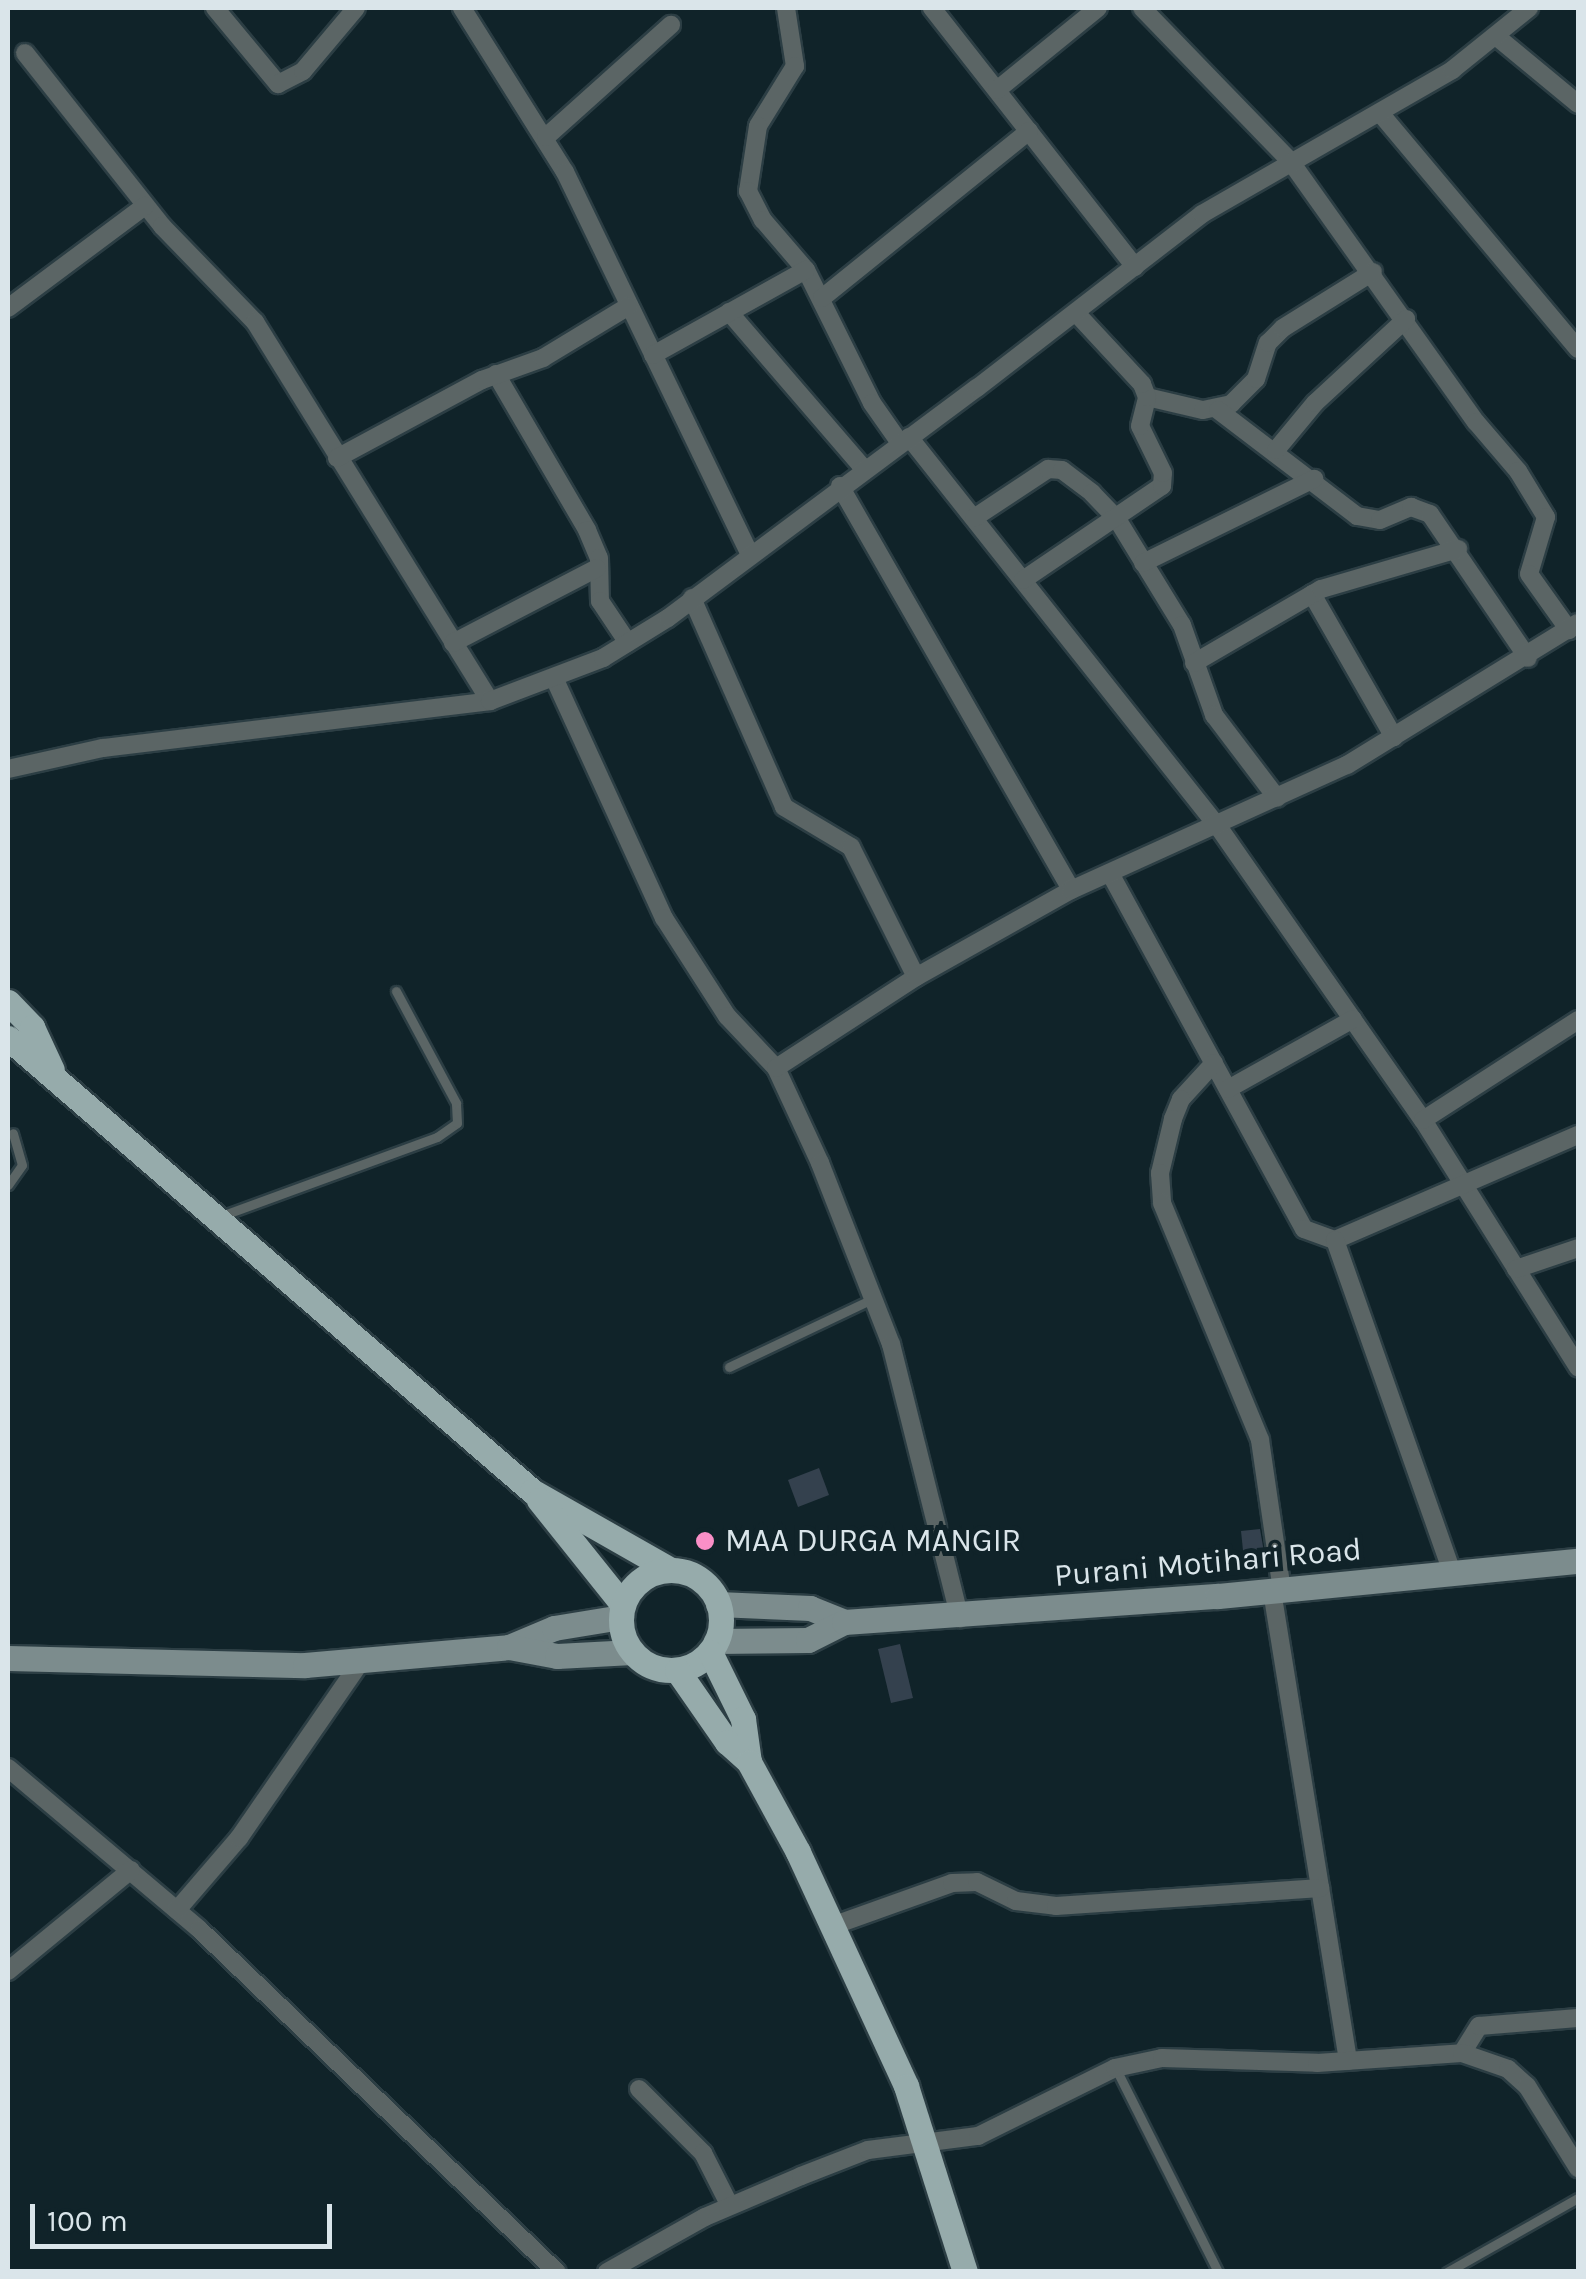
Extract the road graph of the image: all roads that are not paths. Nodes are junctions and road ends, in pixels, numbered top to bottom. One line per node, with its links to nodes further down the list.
1 (215, 8): 2 (street)
2 (356, 8)
3 (462, 8): 16 (street)
4 (786, 8): 20 (street)
5 (932, 8): 12 (street)
6 (1098, 8): 12 (street)
7 (1142, 8): 17 (street)
8 (1529, 8): 10 (street)
9 (671, 25): 16 (street)
10 (1497, 37): 13 (street); 14 (street)
11 (26, 53): 18 (street)
12 (997, 90): 15 (street)
13 (1578, 104)
14 (1380, 113): 17 (street); 28 (street)
15 (1029, 130): 19 (street); 22 (street)
16 (546, 137): 23 (street)
17 (1291, 162): 19 (street); 21 (street)
18 (145, 206): 24 (street); 35 (street)
19 (1135, 266): 26 (street)
20 (806, 270): 22 (street); 25 (street)
21 (1373, 272): 27 (street); 32 (street)
22 (822, 298): 33 (street)
23 (629, 306): 29 (street); 30 (street)
24 (8, 308)
25 (730, 312): 29 (street); 36 (street)
26 (1076, 314): 31 (street); 33 (street)
27 (1406, 319): 34 (street); 48 (street)
28 (1578, 349)
29 (653, 355): 42 (street)
30 (496, 374): 35 (street); 44 (street)
31 (1148, 397): 32 (street); 40 (street)
32 (1218, 410): 34 (street)
33 (905, 440): 36 (street); 39 (street)
34 (1276, 450): 37 (street)
35 (337, 458): 49 (street)
36 (864, 469): 38 (street)
37 (1314, 479): 41 (street); 43 (street)
38 (840, 486): 42 (street); 60 (street)
39 (974, 518): 40 (street); 45 (street)
40 (1117, 519): 43 (street); 45 (street)
41 (1458, 549): 46 (street); 51 (street)
42 (750, 552): 47 (street)
43 (1143, 563): 52 (street)
44 (597, 568): 49 (street); 50 (street)
45 (1023, 580): 58 (street)
46 (1312, 594): 52 (street); 55 (street)
47 (692, 598): 50 (street); 61 (street)
48 (1574, 626): 51 (street)
49 (452, 643): 54 (street)
50 (628, 643): 53 (street)
51 (1528, 658): 55 (street)
52 (1194, 663): 57 (street)
53 (555, 680): 54 (street); 69 (street)
54 (490, 701): 56 (street)
55 (1394, 737): 57 (street)
56 (8, 769)
57 (1277, 798): 58 (street)
58 (1217, 825): 59 (street); 64 (street)
59 (1112, 875): 60 (street); 68 (street)
60 (1071, 890): 61 (street)
61 (916, 977): 69 (street)
62 (396, 991): 77 (lane)
63 (8, 1002): 70 (main road)
64 (1353, 1019): 71 (street); 72 (street)
65 (1578, 1020): 72 (street)
66 (8, 1038): 70 (main road)
67 (8, 1059): 70 (main road)
68 (1214, 1062): 71 (street); 88 (street)
69 (776, 1068): 81 (street)
70 (56, 1079): 77 (main road)
71 (1228, 1089): 78 (street)
72 (1423, 1120): 76 (street)
73 (13, 1133): 75 (lane)
74 (1578, 1135): 76 (street)
75 (8, 1185)
76 (1464, 1188): 78 (street); 80 (street)
77 (216, 1218): 84 (main road)
78 (1335, 1240): 87 (street)
79 (1578, 1248): 80 (street)
80 (1516, 1269): 83 (street)
81 (874, 1298): 82 (lane); 91 (street)
82 (729, 1367)
83 (1578, 1368)
84 (532, 1491): 86 (main road); 90 (main road)
85 (1578, 1561): 87 (main road, Purani Motihari Road)
86 (671, 1570): 89 (main road); 90 (main road)
87 (1452, 1574): 88 (main road, Purani Motihari Road)
88 (1277, 1591): 91 (main road, Purani Motihari Road); 102 (street)
89 (718, 1604): 92 (main road, Purani Motihari Road); 93 (main road)
90 (622, 1611): 94 (main road); 95 (main road)
91 (960, 1618): 92 (main road, Purani Motihari Road)
92 (844, 1622): 93 (main road, Purani Motihari Road)
93 (713, 1647): 98 (main road); 99 (main road)
94 (510, 1648): 95 (main road); 97 (main road)
95 (632, 1652): 98 (main road)
96 (8, 1658): 97 (main road)
97 (362, 1660): 103 (street)
98 (677, 1670): 99 (main road)
99 (749, 1762): 104 (main road)
100 (8, 1768): 101 (street)
101 (131, 1870): 103 (street); 105 (street)
102 (1320, 1888): 104 (street); 108 (street)
103 (176, 1910): 115 (street)
104 (832, 1926): 111 (main road)
105 (8, 1970)
106 (1578, 2018): 107 (street)
107 (1462, 2053): 108 (street); 112 (street)
108 (1348, 2062): 109 (street)
109 (1115, 2068): 111 (street); 118 (lane)
110 (639, 2089): 114 (street)
111 (927, 2140): 114 (street); 117 (main road)
112 (1578, 2168)
113 (1578, 2198): 119 (lane)
114 (730, 2206): 116 (street)
115 (558, 2272)
116 (606, 2272)
117 (966, 2272)
118 (1218, 2272)
119 (1447, 2272)

